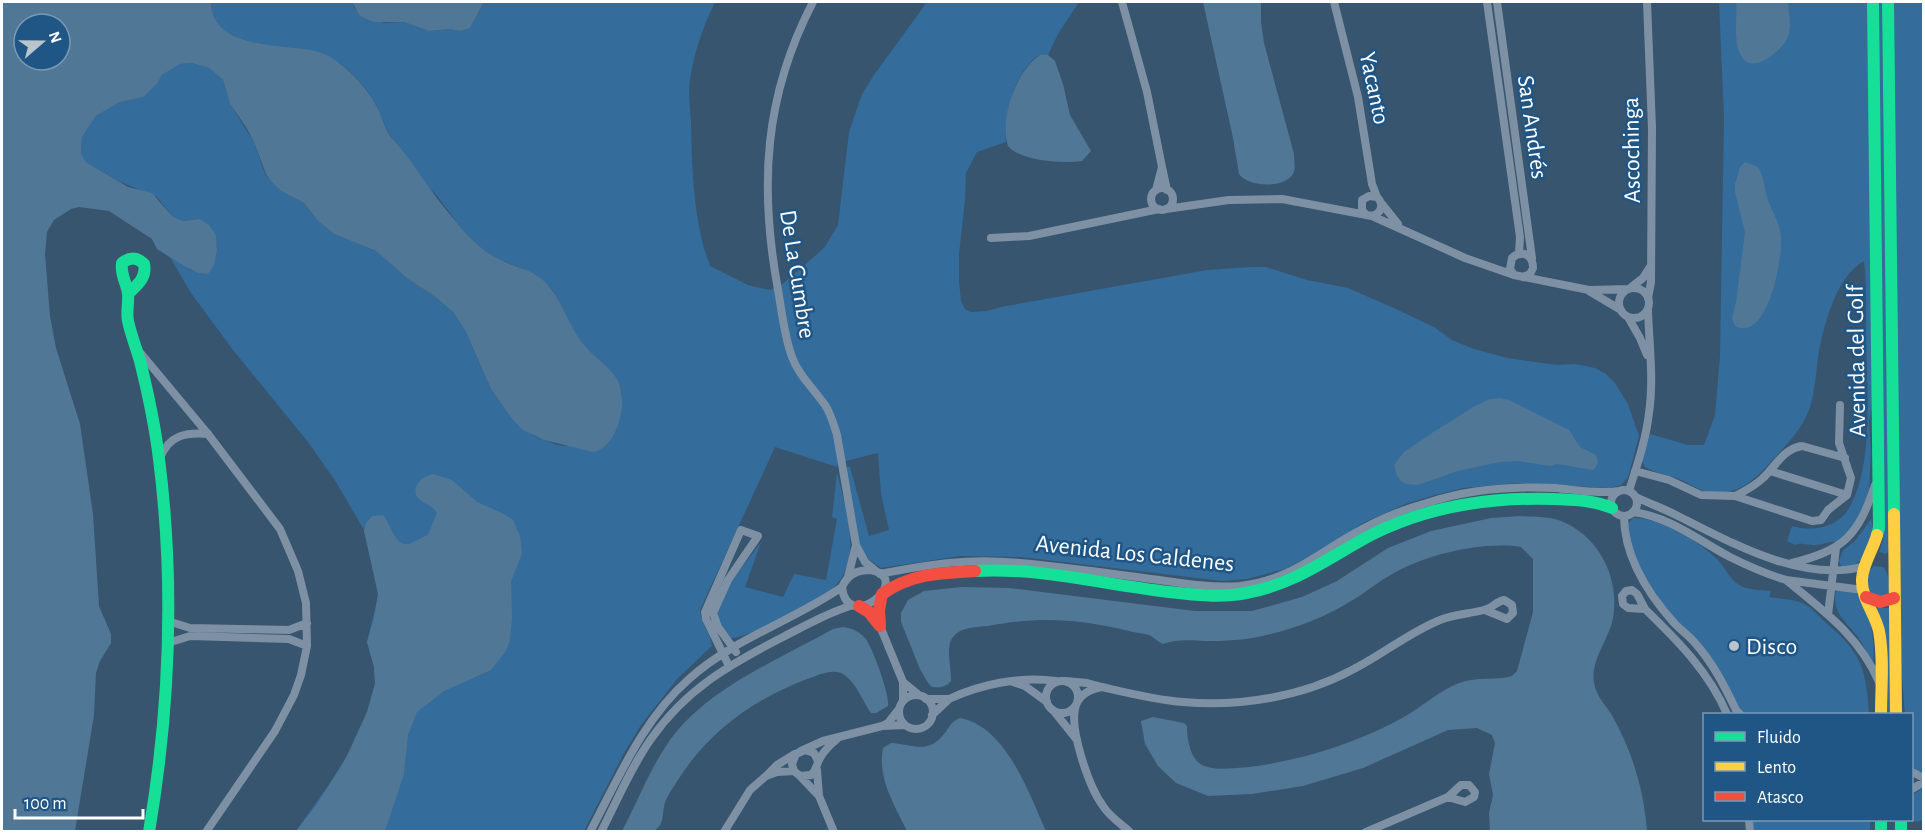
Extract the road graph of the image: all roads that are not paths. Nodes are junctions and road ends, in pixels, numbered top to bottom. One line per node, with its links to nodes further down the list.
1 (813, 2): 53 (street, De La Cumbre)
2 (1122, 2): 10 (street)
3 (1334, 2): 11 (street, Yacanto)
4 (1487, 2): 9 (street, San Andrés)
5 (1497, 2): 9 (street, San Andrés)
6 (1647, 2): 27 (street, Ascochinga)
7 (1873, 2): 45 (street, Avenida del Golf)
8 (1887, 2): 60 (street, Avenida del Golf)
9 (1510, 133): 23 (street, San Andrés); 25 (street, San Andrés)
10 (1162, 167): 12 (street); 13 (street)
11 (1372, 184): 14 (street); 15 (street, Yacanto)
12 (1169, 192): 13 (street); 16 (street); 17 (street)
13 (1154, 193): 17 (street); 20 (street)
14 (1364, 200): 15 (street); 18 (street); 19 (street)
15 (1379, 201): 19 (street); 21 (street)
16 (1199, 206): 17 (street); 18 (street)
17 (1163, 209): 20 (street)
18 (1339, 209): 19 (street)
19 (1369, 215): 21 (street)
20 (1127, 217): 22 (street)
21 (1406, 230): 26 (street)
22 (991, 238)
23 (1519, 254): 24 (street); 25 (street)
24 (1510, 261): 26 (street); 28 (street)
25 (1532, 263): 28 (street); 29 (street)
26 (1493, 267): 28 (street)
27 (1650, 267): 30 (street); 33 (street, Ascochinga)
28 (1519, 276): 29 (street)
29 (1544, 282): 31 (street)
30 (1629, 289): 31 (street); 33 (street); 34 (street)
31 (1589, 290): 34 (street)
32 (128, 294): 37 (street)
33 (1648, 298): 35 (street)
34 (1621, 310): 36 (street)
35 (1648, 310): 36 (street); 38 (street)
36 (1628, 317): 38 (street)
37 (136, 346): 40 (street); 42 (street)
38 (1649, 361): 43 (street)
39 (1840, 405): 41 (street)
40 (208, 434): 42 (street); 74 (street)
41 (1845, 458): 44 (street); 48 (street)
42 (159, 459): 73 (street)
43 (1635, 471): 46 (street); 49 (street)
44 (1770, 471): 48 (street); 49 (street)
45 (1878, 476): 54 (street); 58 (street, Avenida del Golf)
46 (1629, 490): 47 (street); 50 (street)
47 (1619, 491): 51 (street); 61 (street, Avenida Los Caldenes)
48 (1847, 495): 49 (street)
49 (1735, 496)
50 (1636, 497): 52 (street); 57 (street)
51 (1612, 508): 52 (street); 67 (street, Avenida Los Caldenes)
52 (1629, 514): 63 (street); 95 (street)
53 (856, 545): 61 (street); 62 (street)
54 (1836, 548): 57 (street); 59 (street)
55 (729, 556): 56 (street); 56 (street); 81 (street)
56 (740, 562): 80 (street)
57 (1787, 564): 59 (street)
58 (1866, 564): 59 (street); 60 (street); 66 (street, Avenida del Golf)
59 (1833, 571): 64 (street)
60 (1893, 571): 68 (street, Avenida del Golf)
61 (878, 572): 62 (street); 67 (street)
62 (848, 577): 65 (street)
63 (1786, 580): 64 (street); 72 (street)
64 (1832, 585): 66 (street); 72 (street)
65 (842, 587): 69 (street); 80 (street)
66 (1864, 593): 68 (street); 87 (street, Avenida del Golf)
67 (882, 594): 69 (street); 75 (street)
68 (1894, 598): 97 (street, Avenida del Golf)
69 (856, 605): 75 (street); 82 (street)
70 (1645, 609): 94 (street)
71 (1485, 610): 88 (street)
72 (1828, 615): 87 (street)
73 (171, 622): 76 (street); 78 (street)
74 (307, 623): 77 (street); 79 (street)
75 (880, 626): 85 (street)
76 (190, 632): 77 (street); 78 (street)
77 (289, 634): 79 (street)
78 (171, 642): 110 (street)
79 (306, 646): 111 (street)
80 (733, 648): 81 (street); 82 (street)
81 (722, 654): 83 (street); 112 (street)
82 (741, 659): 83 (street)
83 (729, 666): 113 (street)
84 (1061, 681): 86 (street); 88 (street); 91 (street); 93 (street)
85 (903, 682): 89 (street); 92 (street)
86 (1013, 682): 90 (street); 93 (street)
87 (1880, 685): 96 (street, Avenida del Golf)
88 (1102, 687): 91 (street)
89 (922, 697): 90 (street); 92 (street); 98 (street)
90 (949, 699): 98 (street)
91 (1076, 704): 93 (street); 102 (street)
92 (901, 705): 99 (street); 100 (street)
93 (1049, 706): 102 (street)
94 (1726, 713)
95 (1739, 713)
96 (1881, 713)
97 (1896, 713)
98 (932, 715): 99 (street)
99 (905, 725): 100 (street)
100 (882, 726): 101 (street)
101 (837, 739): 103 (street); 104 (street)
102 (1079, 743): 109 (street)
103 (798, 752): 104 (street); 105 (street); 106 (street)
104 (817, 765): 105 (street); 107 (street)
105 (797, 774): 106 (street); 107 (street)
106 (766, 776): 114 (street)
107 (819, 796): 115 (street)
108 (1448, 797): 118 (street)
109 (1111, 816): 116 (street); 117 (street)
110 (153, 830)
111 (206, 831)
112 (590, 831)
113 (601, 831)
114 (724, 831)
115 (834, 831)
116 (1118, 831)
117 (1130, 831)
118 (1366, 831)

